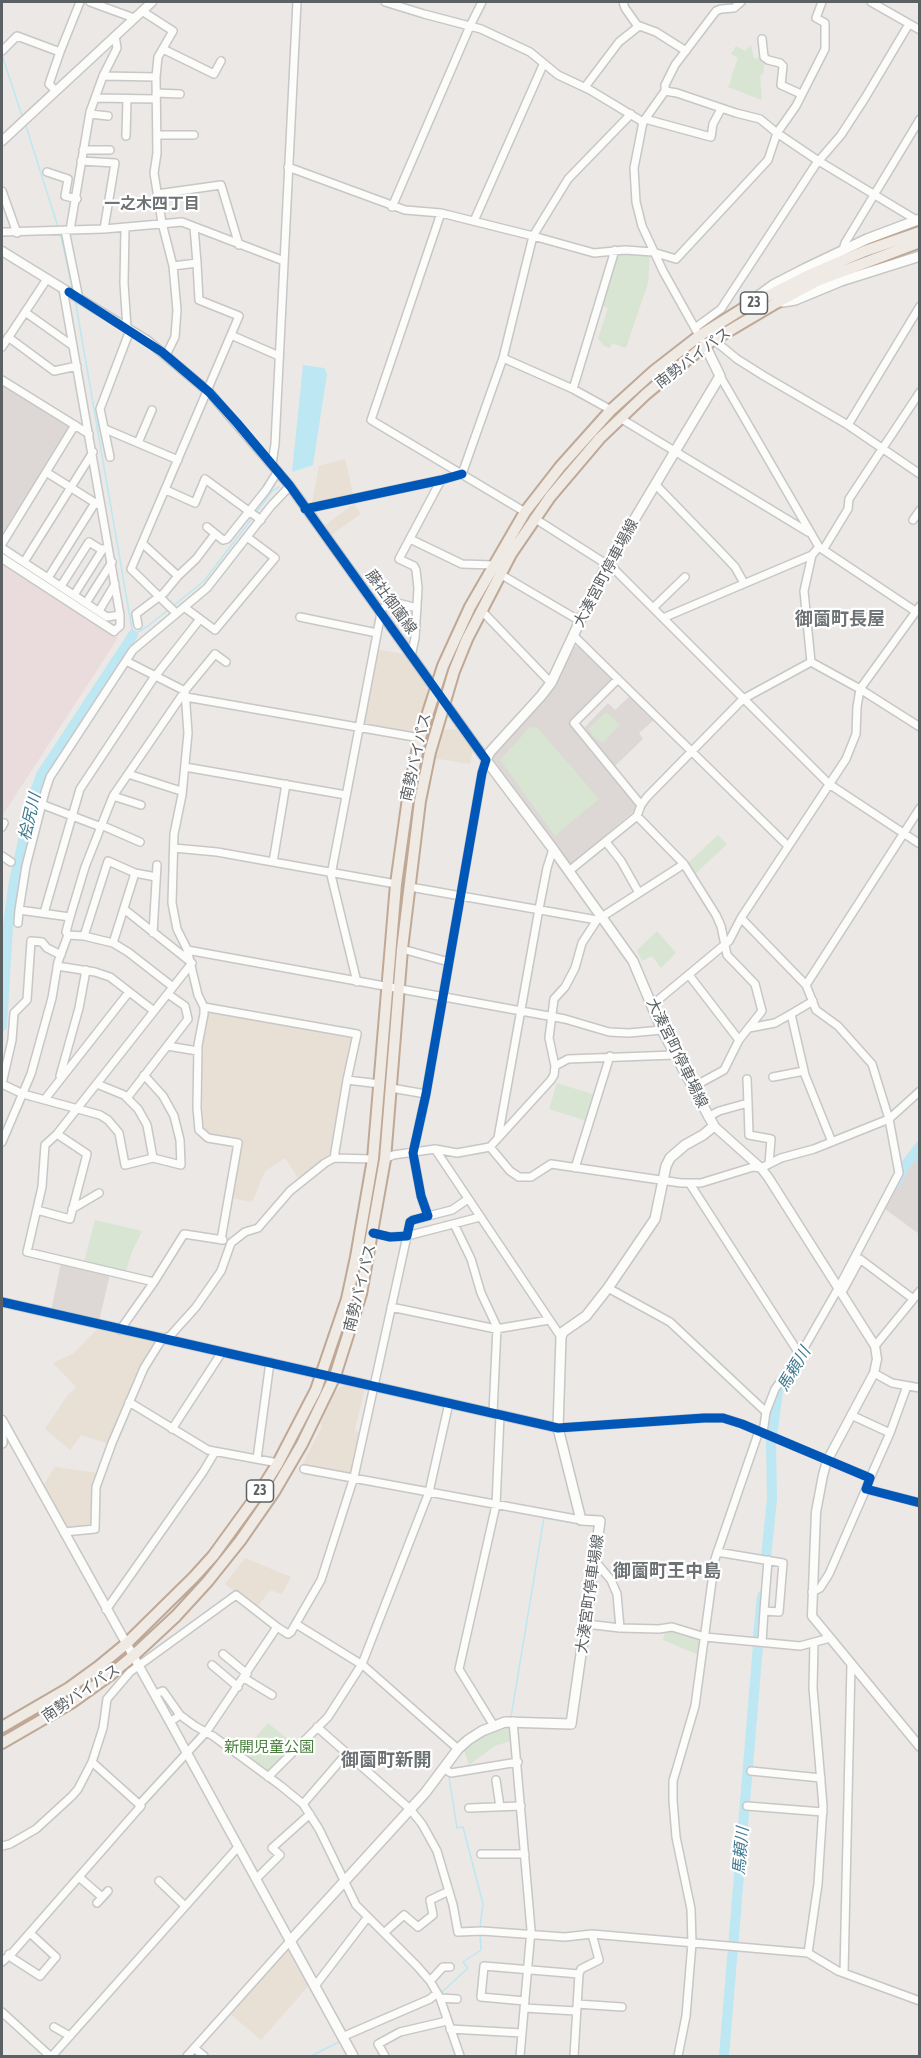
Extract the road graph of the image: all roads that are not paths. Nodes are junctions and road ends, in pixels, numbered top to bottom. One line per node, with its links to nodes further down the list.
1 (80, 2): 23 (street)
2 (90, 2): 13 (street)
3 (152, 2): 12 (street)
4 (297, 2): 51 (street)
5 (385, 2): 11 (street)
6 (482, 2): 15 (street)
7 (623, 2): 16 (street)
8 (741, 2): 22 (street)
9 (822, 2): 32 (street)
10 (871, 2): 14 (street)
11 (399, 4): 15 (street)
12 (142, 11): 13 (street); 20 (street)
13 (134, 18): 18 (street)
14 (909, 24): 17 (street); 50 (street)
15 (470, 26): 25 (street); 57 (street)
16 (639, 26): 22 (street); 28 (street)
17 (920, 30)
18 (115, 36): 26 (street); 29 (street)
19 (762, 39): 32 (street)
20 (163, 49): 24 (street); 27 (street)
21 (3, 50): 23 (street)
22 (686, 51): 30 (street)
23 (60, 52): 29 (street)
24 (221, 61)
25 (543, 65): 28 (street); 59 (street)
26 (103, 76): 27 (street); 34 (street)
27 (156, 76): 33 (street)
28 (585, 87): 38 (street)
29 (56, 91): 46 (street)
30 (664, 91): 36 (street); 41 (street)
31 (180, 93): 33 (street)
32 (801, 94): 42 (street)
33 (156, 96): 35 (street); 43 (street)
34 (95, 98): 35 (street); 37 (street)
35 (127, 99): 45 (street)
36 (721, 109): 41 (street); 42 (street)
37 (90, 114): 39 (street); 47 (street)
38 (631, 114): 41 (street); 69 (street)
39 (108, 116)
40 (920, 119): 55 (street)
41 (644, 121): 75 (street)
42 (777, 133): 50 (street); 75 (street)
43 (157, 135): 44 (street); 54 (street)
44 (194, 135)
45 (126, 136)
46 (2, 141)
47 (83, 150): 48 (street); 49 (street)
48 (110, 150)
49 (81, 161): 56 (street); 64 (street)
50 (819, 161): 55 (street); 89 (street)
51 (288, 167): 57 (street); 77 (street)
52 (47, 172): 56 (street)
53 (2, 191): 68 (street)
54 (158, 194): 61 (street); 71 (street)
55 (874, 194): 60 (street); 73 (street)
56 (77, 199): 65 (street)
57 (392, 207): 58 (street)
58 (441, 213): 59 (street); 118 (street)
59 (474, 221): 69 (street)
60 (919, 221): 73 (main road)
61 (162, 223): 62 (street); 63 (street); 79 (street)
62 (194, 227): 71 (street); 78 (street)
63 (125, 228): 64 (street); 87 (street)
64 (104, 229): 65 (street)
65 (63, 230): 68 (street); 82 (street)
66 (2, 232): 68 (street)
67 (920, 232): 85 (highway, 南勢バイパス / 23)
68 (17, 233)
69 (534, 236): 72 (street); 96 (street)
70 (920, 242): 83 (highway, 南勢バイパス / 23)
71 (239, 245): 77 (street)
72 (615, 250): 75 (street); 100 (street)
73 (843, 250): 85 (main road)
74 (2, 251): 80 (street, 藤社御薗線)
75 (653, 252): 89 (street)
76 (920, 256): 83 (main road)
77 (284, 261): 95 (street)
78 (197, 263): 79 (street); 88 (street)
79 (173, 266): 94 (street)
80 (47, 279): 81 (street, 藤社御薗線); 86 (street)
81 (66, 291): 82 (street, 藤社御薗線); 92 (street)
82 (79, 299): 87 (street, 藤社御薗線)
83 (776, 303): 89 (highway, 南勢バイパス / 23)
84 (920, 306): 106 (street)
85 (744, 308): 89 (highway, 南勢バイパス / 23)
86 (25, 312): 90 (street); 92 (street)
87 (128, 329): 94 (street, 藤社御薗線); 108 (street)
88 (231, 335): 95 (street); 101 (street)
89 (700, 336): 98 (main road); 104 (highway, 南勢バイパス / 23); 105 (highway, 南勢バイパス / 23)
90 (8, 337): 93 (street); 97 (street)
91 (720, 345): 106 (street)
92 (73, 346): 97 (street)
93 (2, 347)
94 (166, 355): 101 (street, 藤社御薗線)
95 (279, 356): 116 (street)
96 (503, 358): 100 (street); 118 (street)
97 (77, 366): 109 (street)
98 (720, 376): 113 (main road, 大湊宮町停車場線); 134 (street)
99 (2, 380): 107 (street)
100 (573, 389): 104 (street)
101 (207, 391): 115 (street); 116 (street, 藤社御薗線)
102 (920, 392): 111 (street)
103 (152, 410): 110 (street)
104 (611, 410): 130 (highway, 南勢バイパス / 23)
105 (620, 418): 113 (street); 130 (highway, 南勢バイパス / 23)
106 (848, 424): 111 (street)
107 (75, 425): 109 (street); 117 (street)
108 (105, 429): 110 (street); 114 (street)
109 (89, 434): 112 (street)
110 (138, 443): 115 (street)
111 (881, 448): 119 (street); 141 (street)
112 (93, 452): 123 (street); 126 (street)
113 (675, 452): 121 (main road, 大湊宮町停車場線); 134 (street)
114 (110, 457)
115 (178, 460): 124 (street)
116 (275, 468): 122 (street, 藤社御薗線); 129 (street)
117 (46, 472): 123 (street); 140 (street)
118 (462, 474): 120 (street); 130 (street)
119 (920, 474)
120 (441, 480): 127 (street); 137 (street)
121 (655, 484): 147 (main road, 大湊宮町停車場線); 155 (street)
122 (290, 486): 127 (street, 藤社御薗線); 131 (street)
123 (71, 487): 125 (street); 145 (street)
124 (166, 490): 129 (street); 139 (street)
125 (95, 502): 126 (street); 153 (street)
126 (102, 507): 138 (street)
127 (305, 509): 168 (street, 藤社御薗線)
128 (920, 510): 132 (street)
129 (249, 511): 131 (street); 135 (street)
130 (530, 515): 147 (street); 148 (highway, 南勢バイパス / 23); 150 (highway, 南勢バイパス / 23)
131 (260, 519): 136 (street)
132 (913, 520)
133 (207, 527): 135 (street)
134 (810, 533): 141 (street)
135 (215, 534): 151 (street)
136 (248, 537): 161 (street); 172 (street)
137 (410, 539): 148 (street); 162 (street)
138 (108, 540): 142 (street); 146 (street)
139 (142, 543): 151 (street); 159 (street)
140 (2, 546): 145 (street)
141 (821, 549): 143 (street); 165 (street)
142 (102, 550): 149 (street); 157 (street)
143 (812, 555): 155 (street); 181 (street)
144 (2, 558): 175 (street)
145 (24, 562): 153 (street)
146 (111, 562): 154 (street); 156 (street)
147 (608, 564): 163 (street); 173 (main road, 大湊宮町停車場線)
148 (493, 565): 186 (highway, 南勢バイパス / 23)
149 (88, 573): 154 (street); 158 (street)
150 (500, 574): 166 (highway, 南勢バイパス / 23); 173 (street)
151 (178, 576): 159 (street)
152 (685, 577): 163 (street)
153 (48, 578): 157 (street)
154 (100, 580): 160 (street)
155 (744, 583): 171 (street)
156 (115, 584): 167 (street); 169 (street)
157 (61, 586): 158 (street)
158 (74, 595): 160 (street)
159 (160, 597): 164 (street); 174 (street)
160 (86, 603): 167 (street)
161 (184, 607): 164 (street); 172 (street)
162 (417, 608): 168 (street); 178 (street)
163 (653, 608): 171 (street)
164 (172, 609): 179 (street)
165 (917, 609): 185 (street)
166 (481, 610): 184 (street); 189 (highway, 南勢バイパス / 23)
167 (99, 611): 169 (street)
168 (380, 611): 176 (street); 178 (street, 藤社御薗線)
169 (120, 615): 175 (street)
170 (300, 617): 176 (street)
171 (663, 618): 188 (street)
172 (200, 619): 182 (street)
173 (580, 621): 177 (main road, 大湊宮町停車場線)
174 (138, 625)
175 (114, 631)
176 (377, 633): 191 (street)
177 (573, 635): 183 (street); 184 (main road, 大湊宮町停車場線)
178 (411, 656): 186 (street, 藤社御薗線)
179 (126, 660): 182 (street); 202 (street)
180 (226, 662): 187 (street)
181 (811, 663): 185 (street); 188 (street)
182 (156, 676): 187 (street); 206 (street)
183 (618, 679): 193 (street); 204 (street)
184 (551, 683): 194 (main road, 大湊宮町停車場線)
185 (860, 689): 190 (street); 198 (street)
186 (435, 690): 189 (street, 藤社御薗線); 192 (highway, 南勢バイパス / 23)
187 (186, 694): 191 (street); 195 (street); 196 (street)
188 (743, 699): 193 (street); 198 (street)
189 (447, 708): 194 (street, 藤社御薗線); 226 (highway, 南勢バイパス / 23)
190 (920, 727)
191 (359, 728): 192 (street); 200 (street)
192 (420, 738): 225 (highway, 南勢バイパス / 23)
193 (692, 751): 204 (street); 213 (street)
194 (486, 760): 215 (main road, 大湊宮町停車場線); 228 (street)
195 (185, 767): 197 (street); 199 (street)
196 (128, 774): 199 (street); 201 (street)
197 (286, 784): 200 (street); 218 (street)
198 (829, 784): 209 (street); 213 (street)
199 (181, 791): 214 (street)
200 (346, 795): 223 (street)
201 (113, 796): 203 (street); 208 (street)
202 (41, 804): 206 (street); 231 (street)
203 (141, 805)
204 (641, 805): 207 (street)
205 (920, 808): 209 (street)
206 (72, 816): 208 (street); 232 (street)
207 (637, 816): 211 (street); 219 (street)
208 (101, 826): 210 (street); 233 (street)
209 (903, 833): 212 (street); 251 (street)
210 (140, 842)
211 (606, 842): 221 (street); 227 (street)
212 (920, 844)
213 (788, 846): 234 (street)
214 (174, 848): 218 (street); 242 (street)
215 (553, 849): 221 (main road, 大湊宮町停車場線); 230 (street)
216 (2, 856): 217 (street)
217 (11, 862)
218 (273, 862): 223 (street)
219 (684, 864): 227 (street); 241 (street)
220 (157, 866): 224 (street)
221 (569, 871): 235 (main road, 大湊宮町停車場線)
222 (135, 873): 224 (street); 229 (street); 239 (street)
223 (331, 873): 225 (street); 250 (street)
224 (156, 877): 237 (street)
225 (396, 884): 252 (highway, 南勢バイパス / 23)
226 (410, 887): 228 (street); 243 (highway, 南勢バイパス / 23)
227 (639, 893): 235 (street)
228 (461, 897): 230 (street); 245 (street)
229 (124, 909): 237 (street); 240 (street)
230 (539, 909): 235 (street); 262 (street)
231 (19, 910): 232 (street); 236 (street)
232 (44, 913): 233 (street)
233 (70, 917): 238 (street)
234 (741, 918): 241 (street); 251 (street)
235 (600, 920): 259 (main road, 大湊宮町停車場線); 264 (street)
236 (18, 923)
237 (153, 933): 246 (street)
238 (68, 935): 239 (street); 244 (street)
239 (84, 936): 240 (street)
240 (113, 943): 253 (street)
241 (724, 946): 249 (street); 265 (street)
242 (187, 950): 246 (street); 250 (street)
243 (402, 950): 245 (street); 254 (highway, 南勢バイパス / 23)
244 (61, 956): 247 (street); 279 (street)
245 (449, 962): 257 (street)
246 (192, 963): 253 (street); 260 (street)
247 (57, 966): 248 (street); 285 (street)
248 (86, 970): 255 (street); 278 (street)
249 (689, 975): 259 (street); 267 (street)
250 (357, 982): 252 (street)
251 (806, 985): 258 (street)
252 (386, 986): 254 (street); 281 (highway, 南勢バイパス / 23)
253 (173, 987): 256 (street)
254 (399, 990): 257 (street); 283 (highway, 南勢バイパス / 23)
255 (129, 992): 261 (street); 278 (street)
256 (168, 994): 261 (street); 268 (street)
257 (442, 998): 262 (street); 286 (street)
258 (813, 1001): 263 (street); 292 (street)
259 (652, 1005): 266 (main road, 大湊宮町停車場線)
260 (204, 1006): 269 (street); 277 (street)
261 (154, 1011): 280 (street)
262 (520, 1012): 264 (street); 295 (street)
263 (791, 1014): 265 (street); 273 (street)
264 (552, 1017): 266 (street); 272 (street)
265 (749, 1028): 267 (street)
266 (662, 1030): 270 (main road, 大湊宮町停車場線)
267 (739, 1040): 282 (street)
268 (167, 1046): 269 (street); 274 (street)
269 (198, 1051): 318 (street)
270 (674, 1055): 271 (street); 282 (main road, 大湊宮町停車場線)
271 (610, 1056): 272 (street); 306 (street)
272 (555, 1066): 295 (street)
273 (804, 1071): 275 (street); 297 (street)
274 (144, 1075): 287 (street); 301 (street)
275 (772, 1077)
276 (747, 1079): 289 (street)
277 (347, 1080): 281 (street); 302 (street)
278 (59, 1081): 288 (street)
279 (2, 1084): 285 (street)
280 (97, 1084): 287 (street); 290 (street)
281 (380, 1084): 303 (highway, 南勢バイパス / 23)
282 (693, 1087): 291 (main road, 大湊宮町停車場線)
283 (391, 1088): 286 (street); 304 (highway, 南勢バイパス / 23)
284 (920, 1090): 292 (street)
285 (22, 1094): 288 (street); 296 (street)
286 (426, 1094): 300 (street)
287 (127, 1098): 301 (street)
288 (45, 1099): 290 (street)
289 (748, 1103): 291 (street); 305 (street)
290 (77, 1109): 294 (street); 301 (street)
291 (708, 1117): 293 (main road, 大湊宮町停車場線)
292 (889, 1119): 297 (street); 322 (street)
293 (714, 1126): 305 (street); 307 (main road, 大湊宮町停車場線)
294 (57, 1134): 311 (street); 312 (street)
295 (498, 1138): 298 (street)
296 (2, 1142)
297 (832, 1142): 305 (street)
298 (490, 1147): 299 (street); 306 (street)
299 (435, 1149): 300 (street); 310 (street)
300 (413, 1153): 304 (street); 313 (street)
301 (153, 1158)
302 (334, 1158): 303 (street); 319 (street)
303 (373, 1160): 337 (highway, 南勢バイパス / 23)
304 (385, 1160): 316 (highway, 南勢バイパス / 23)
305 (765, 1166): 308 (street); 322 (street)
306 (575, 1168): 307 (street)
307 (663, 1181): 308 (street); 321 (main road, 大湊宮町停車場線)
308 (690, 1184): 334 (street)
309 (99, 1194): 311 (street)
310 (468, 1199): 313 (street); 314 (street)
311 (72, 1209): 312 (street)
312 (37, 1210): 320 (street)
313 (428, 1216): 317 (street)
314 (480, 1217): 315 (street); 327 (street)
315 (454, 1224): 317 (street); 328 (street)
316 (373, 1233): 317 (street); 338 (highway, 南勢バイパス / 23)
317 (407, 1236): 326 (street)
318 (221, 1240): 319 (street); 320 (street)
319 (231, 1243): 331 (street)
320 (154, 1282): 329 (street)
321 (608, 1288): 330 (main road, 大湊宮町停車場線); 344 (street)
322 (840, 1289): 324 (street); 332 (street); 334 (street)
323 (920, 1291): 324 (street)
324 (912, 1298): 332 (street)
325 (2, 1302): 329 (street)
326 (391, 1307): 328 (street); 339 (street)
327 (549, 1320): 328 (street); 330 (street)
328 (496, 1329): 345 (street)
329 (120, 1330): 331 (street)
330 (561, 1337): 348 (main road, 大湊宮町停車場線)
331 (162, 1339): 333 (street); 342 (street)
332 (875, 1346): 336 (street)
333 (222, 1352): 335 (street); 349 (street)
334 (800, 1355): 344 (street)
335 (270, 1362): 337 (street); 355 (street)
336 (874, 1373): 340 (street); 346 (street)
337 (322, 1374): 338 (street); 357 (highway, 南勢バイパス / 23)
338 (335, 1376): 339 (street); 383 (highway, 南勢バイパス / 23)
339 (373, 1386): 343 (street); 359 (street)
340 (907, 1386): 341 (street); 352 (street)
341 (920, 1388)
342 (129, 1402): 349 (street); 366 (street)
343 (449, 1403): 345 (street); 362 (street)
344 (766, 1412): 351 (street)
345 (496, 1414): 348 (street); 364 (street)
346 (851, 1415): 352 (street); 356 (street)
347 (2, 1420): 366 (street)
348 (558, 1428): 351 (street); 365 (main road, 大湊宮町停車場線)
349 (172, 1429): 354 (street)
350 (2, 1433): 353 (main road)
351 (763, 1433): 356 (street); 367 (street)
352 (890, 1433): 360 (street)
353 (2, 1443)
354 (215, 1452): 355 (street); 371 (street)
355 (257, 1459): 357 (street)
356 (827, 1461): 360 (street); 370 (street)
357 (278, 1463): 381 (highway, 南勢バイパス / 23)
358 (304, 1469): 359 (street)
359 (354, 1477): 362 (street); 373 (street)
360 (870, 1478): 361 (street)
361 (866, 1489): 363 (street); 370 (street)
362 (429, 1492): 364 (street); 384 (street)
363 (920, 1503)
364 (496, 1504): 365 (street); 394 (street)
365 (581, 1520): 369 (main road, 大湊宮町停車場線)
366 (64, 1532): 371 (street)
367 (717, 1552): 368 (street); 377 (street)
368 (768, 1560): 372 (street); 372 (street)
369 (595, 1561): 374 (main road, 大湊宮町停車場線); 376 (street)
370 (812, 1592): 378 (street)
371 (106, 1610): 381 (street)
372 (764, 1611): 379 (street)
373 (296, 1624): 375 (street); 384 (street)
374 (586, 1624): 376 (street); 392 (main road, 大湊宮町停車場線)
375 (278, 1627): 383 (street); 387 (street)
376 (620, 1628): 377 (street)
377 (705, 1637): 379 (street); 436 (street)
378 (830, 1638): 380 (street); 385 (street)
379 (762, 1642): 380 (street)
380 (814, 1643): 408 (street)
381 (126, 1644): 383 (street); 395 (highway, 南勢バイパス / 23)
382 (223, 1654): 387 (street)
383 (136, 1661): 389 (street); 398 (highway, 南勢バイパス / 23); 403 (street)
384 (362, 1664): 396 (street); 400 (street)
385 (851, 1664): 399 (street); 442 (street)
386 (212, 1665): 388 (street)
387 (246, 1676): 388 (street); 390 (street)
388 (238, 1687): 397 (street)
389 (155, 1694): 391 (street); 393 (street)
390 (272, 1695)
391 (180, 1715): 393 (street); 397 (street)
392 (513, 1721): 394 (main road, 大湊宮町停車場線); 404 (street)
393 (170, 1722): 401 (street)
394 (494, 1726): 400 (main road, 大湊宮町停車場線)
395 (2, 1727)
396 (317, 1727): 402 (street); 407 (street)
397 (207, 1731): 401 (street); 407 (street)
398 (2, 1743)
399 (920, 1747)
400 (458, 1749): 405 (main road, 大湊宮町停車場線)
401 (186, 1753): 411 (street); 420 (street)
402 (347, 1754): 410 (street); 416 (street)
403 (92, 1762): 411 (street); 419 (street)
404 (518, 1762): 405 (street); 412 (street)
405 (444, 1769): 416 (main road, 大湊宮町停車場線)
406 (751, 1771): 408 (street)
407 (268, 1776): 410 (street)
408 (821, 1778): 417 (street)
409 (496, 1780): 414 (street)
410 (303, 1804): 418 (street)
411 (140, 1805): 423 (street)
412 (521, 1806): 414 (street); 422 (street)
413 (747, 1806): 417 (street)
414 (500, 1807): 415 (street)
415 (469, 1808)
416 (410, 1809): 426 (main road, 大湊宮町停車場線); 428 (street)
417 (822, 1812): 437 (street)
418 (310, 1814): 424 (street); 426 (street)
419 (2, 1846)
420 (238, 1847): 424 (street); 429 (street)
421 (481, 1854): 422 (street)
422 (525, 1854): 433 (street)
423 (79, 1877): 427 (street); 432 (street)
424 (256, 1879): 435 (street)
425 (159, 1881): 429 (street)
426 (343, 1881): 430 (street); 435 (main road, 大湊宮町停車場線)
427 (108, 1891)
428 (449, 1891): 431 (street); 433 (street)
429 (185, 1906): 457 (street)
430 (367, 1918): 431 (street); 445 (street)
431 (385, 1932): 444 (street)
432 (30, 1933): 438 (street); 438 (street)
433 (531, 1934): 434 (street); 441 (street)
434 (592, 1934): 436 (street); 443 (street)
435 (290, 1941): 445 (main road); 459 (street)
436 (692, 1943): 437 (street); 468 (street)
437 (808, 1953): 442 (street)
438 (9, 1954): 439 (street)
439 (2, 1962)
440 (450, 1967): 444 (street)
441 (527, 1969): 443 (street); 449 (street); 449 (street)
442 (844, 1973): 448 (street)
443 (579, 1974): 451 (street)
444 (430, 1980): 446 (street)
445 (315, 1986): 458 (main road)
446 (438, 1995): 447 (street); 453 (street); 458 (street)
447 (457, 1999)
448 (919, 2000)
449 (524, 2004): 451 (street); 456 (street)
450 (622, 2007): 451 (street)
451 (577, 2008): 467 (street)
452 (2, 2012): 460 (street)
453 (447, 2021): 455 (street); 464 (street)
454 (54, 2026): 457 (street)
455 (450, 2029): 456 (street); 465 (street)
456 (522, 2033): 466 (street)
457 (70, 2036): 460 (street)
458 (342, 2037): 463 (main road)
459 (194, 2048): 461 (street); 462 (street)
460 (51, 2056)
461 (187, 2056)
462 (204, 2056)
463 (353, 2056)
464 (385, 2056)
465 (459, 2056)
466 (520, 2056)
467 (574, 2056)
468 (678, 2056)

